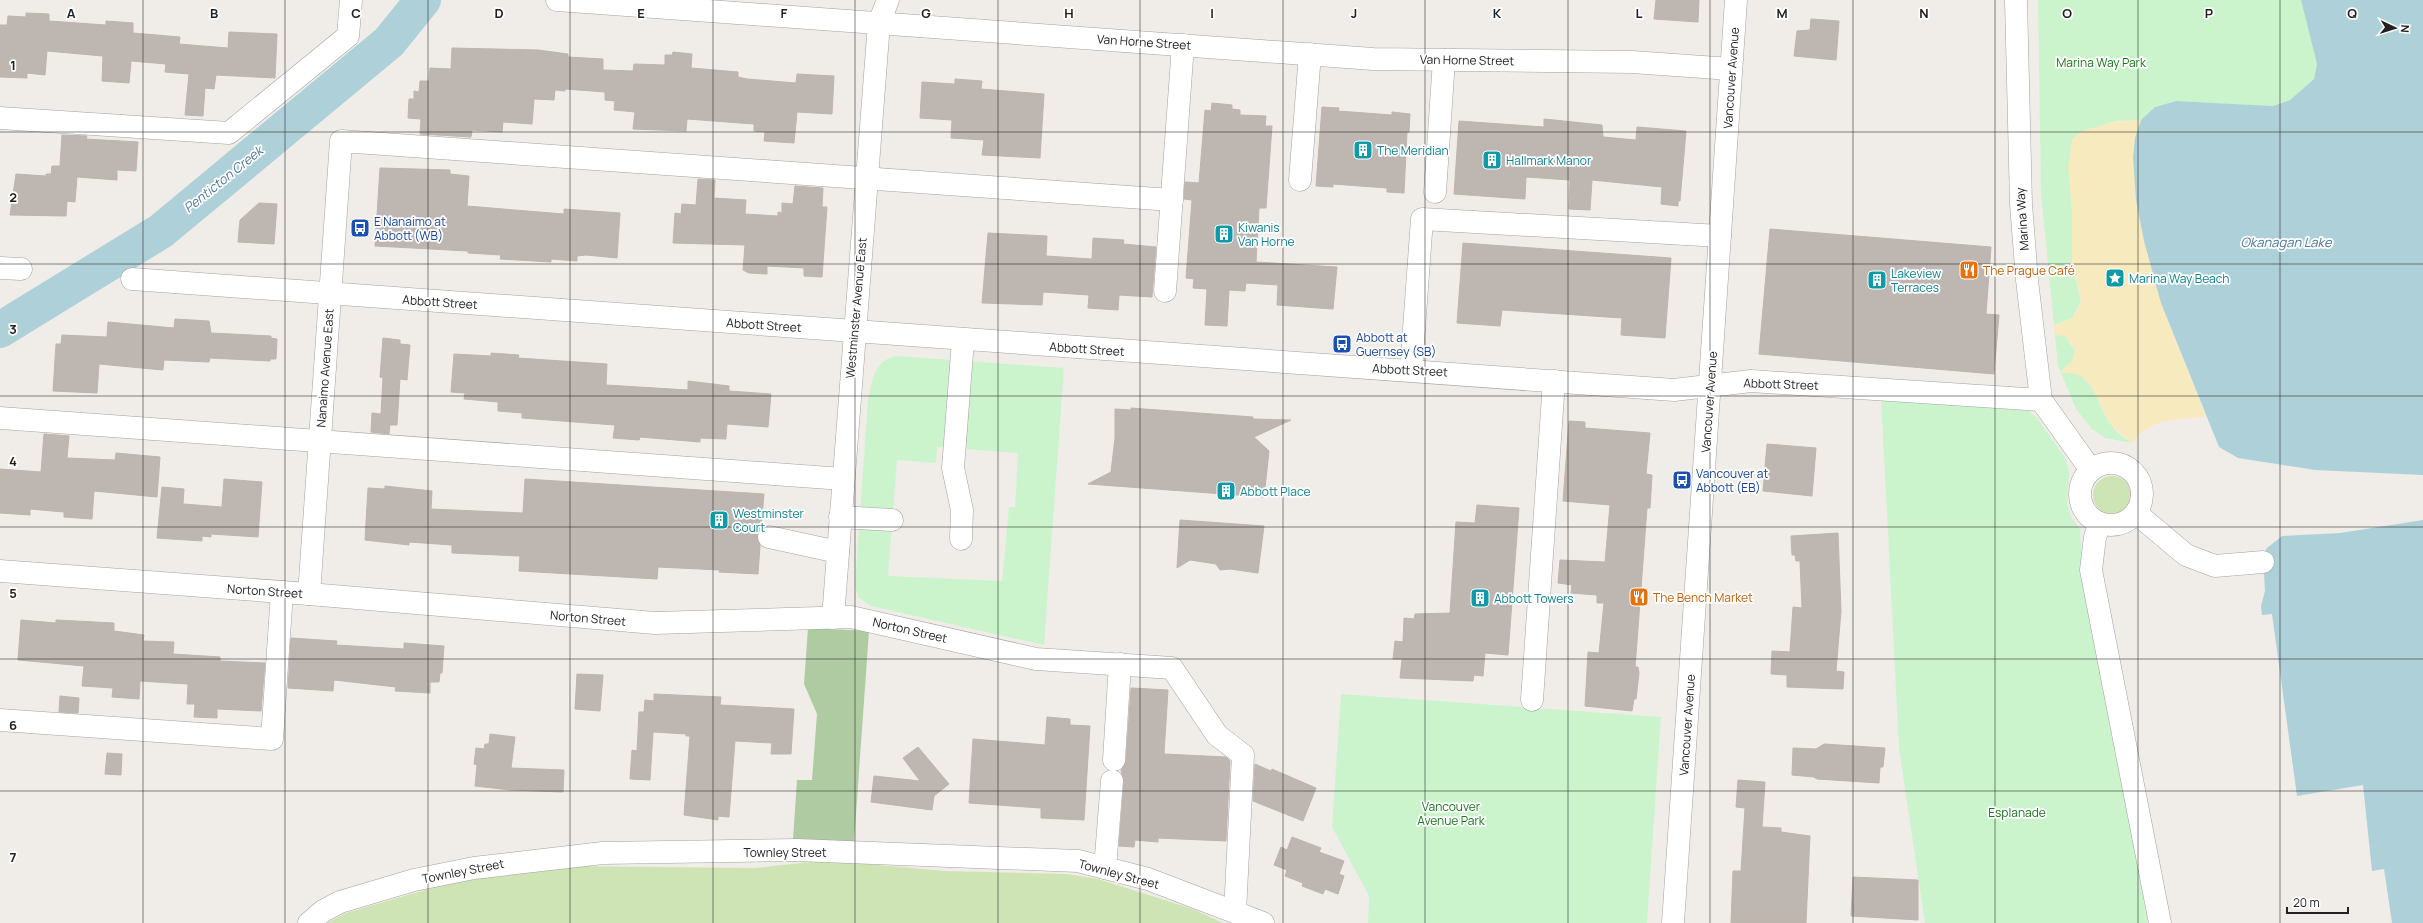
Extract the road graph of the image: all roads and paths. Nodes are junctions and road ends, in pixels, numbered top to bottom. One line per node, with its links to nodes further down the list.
1 (351, 0): 11 (street)
2 (557, 0): 6 (street, Van Horne Street)
3 (888, 0): 6 (street, Westminster Avenue East)
4 (1736, 0): 10 (street, Vancouver Avenue)
5 (2016, 0): 25 (street, Marina Way)
6 (879, 23): 7 (street, Van Horne Street); 12 (street, Westminster Avenue East)
7 (1183, 45): 8 (street, Van Horne Street); 15 (street)
8 (1310, 54): 9 (street, Van Horne Street); 13 (street)
9 (1444, 60): 10 (street, Van Horne Street); 14 (street)
10 (1731, 69): 16 (street, Vancouver Avenue)
11 (0, 118)
12 (867, 179): 15 (street); 19 (street, Nanaimo Avenue East); 20 (street, Westminster Avenue East)
13 (1300, 180)
14 (1435, 192)
15 (1172, 200): 18 (street)
16 (1720, 236): 22 (street); 24 (street, Vancouver Avenue)
17 (132, 279): 19 (street, Abbott Street)
18 (1165, 291)
19 (330, 294): 20 (street, Abbott Street); 27 (street, Nanaimo Avenue East)
20 (854, 332): 21 (street, Abbott Street); 29 (street, Westminster Avenue East)
21 (963, 340): 22 (street, Abbott Street); 35 (street)
22 (1411, 370): 23 (street, Abbott Street)
23 (1554, 381): 24 (street, Abbott Street); 43 (street)
24 (1710, 386): 25 (street, Abbott Street); 49 (street, Vancouver Avenue)
25 (2042, 400): 28 (street, Marina Way)
26 (0, 418): 27 (street)
27 (320, 441): 29 (street); 40 (street, Nanaimo Avenue East)
28 (2091, 470): 30 (street); 33 (street)
29 (843, 479): 31 (street, Westminster Avenue East)
30 (2136, 513): 33 (street); 37 (street)
31 (840, 517): 32 (street); 36 (street, Westminster Avenue East)
32 (892, 520)
33 (2100, 523): 50 (street)
34 (770, 537): 36 (street)
35 (961, 539)
36 (838, 552): 41 (street, Westminster Avenue East)
37 (2263, 562)
38 (0, 571): 39 (street, Norton Street)
39 (282, 592): 40 (street, Norton Street); 44 (street)
40 (309, 594): 41 (street, Norton Street)
41 (833, 618): 42 (street, Norton Street)
42 (1120, 664): 45 (street); 46 (street, Norton Street)
43 (1532, 700)
44 (0, 720)
45 (1105, 868): 46 (street, Townley Street); 47 (street, Townley Street)
46 (1235, 912): 48 (street, Townley Street)
47 (309, 923)
48 (1263, 923)
49 (1673, 923)
50 (2160, 923)

